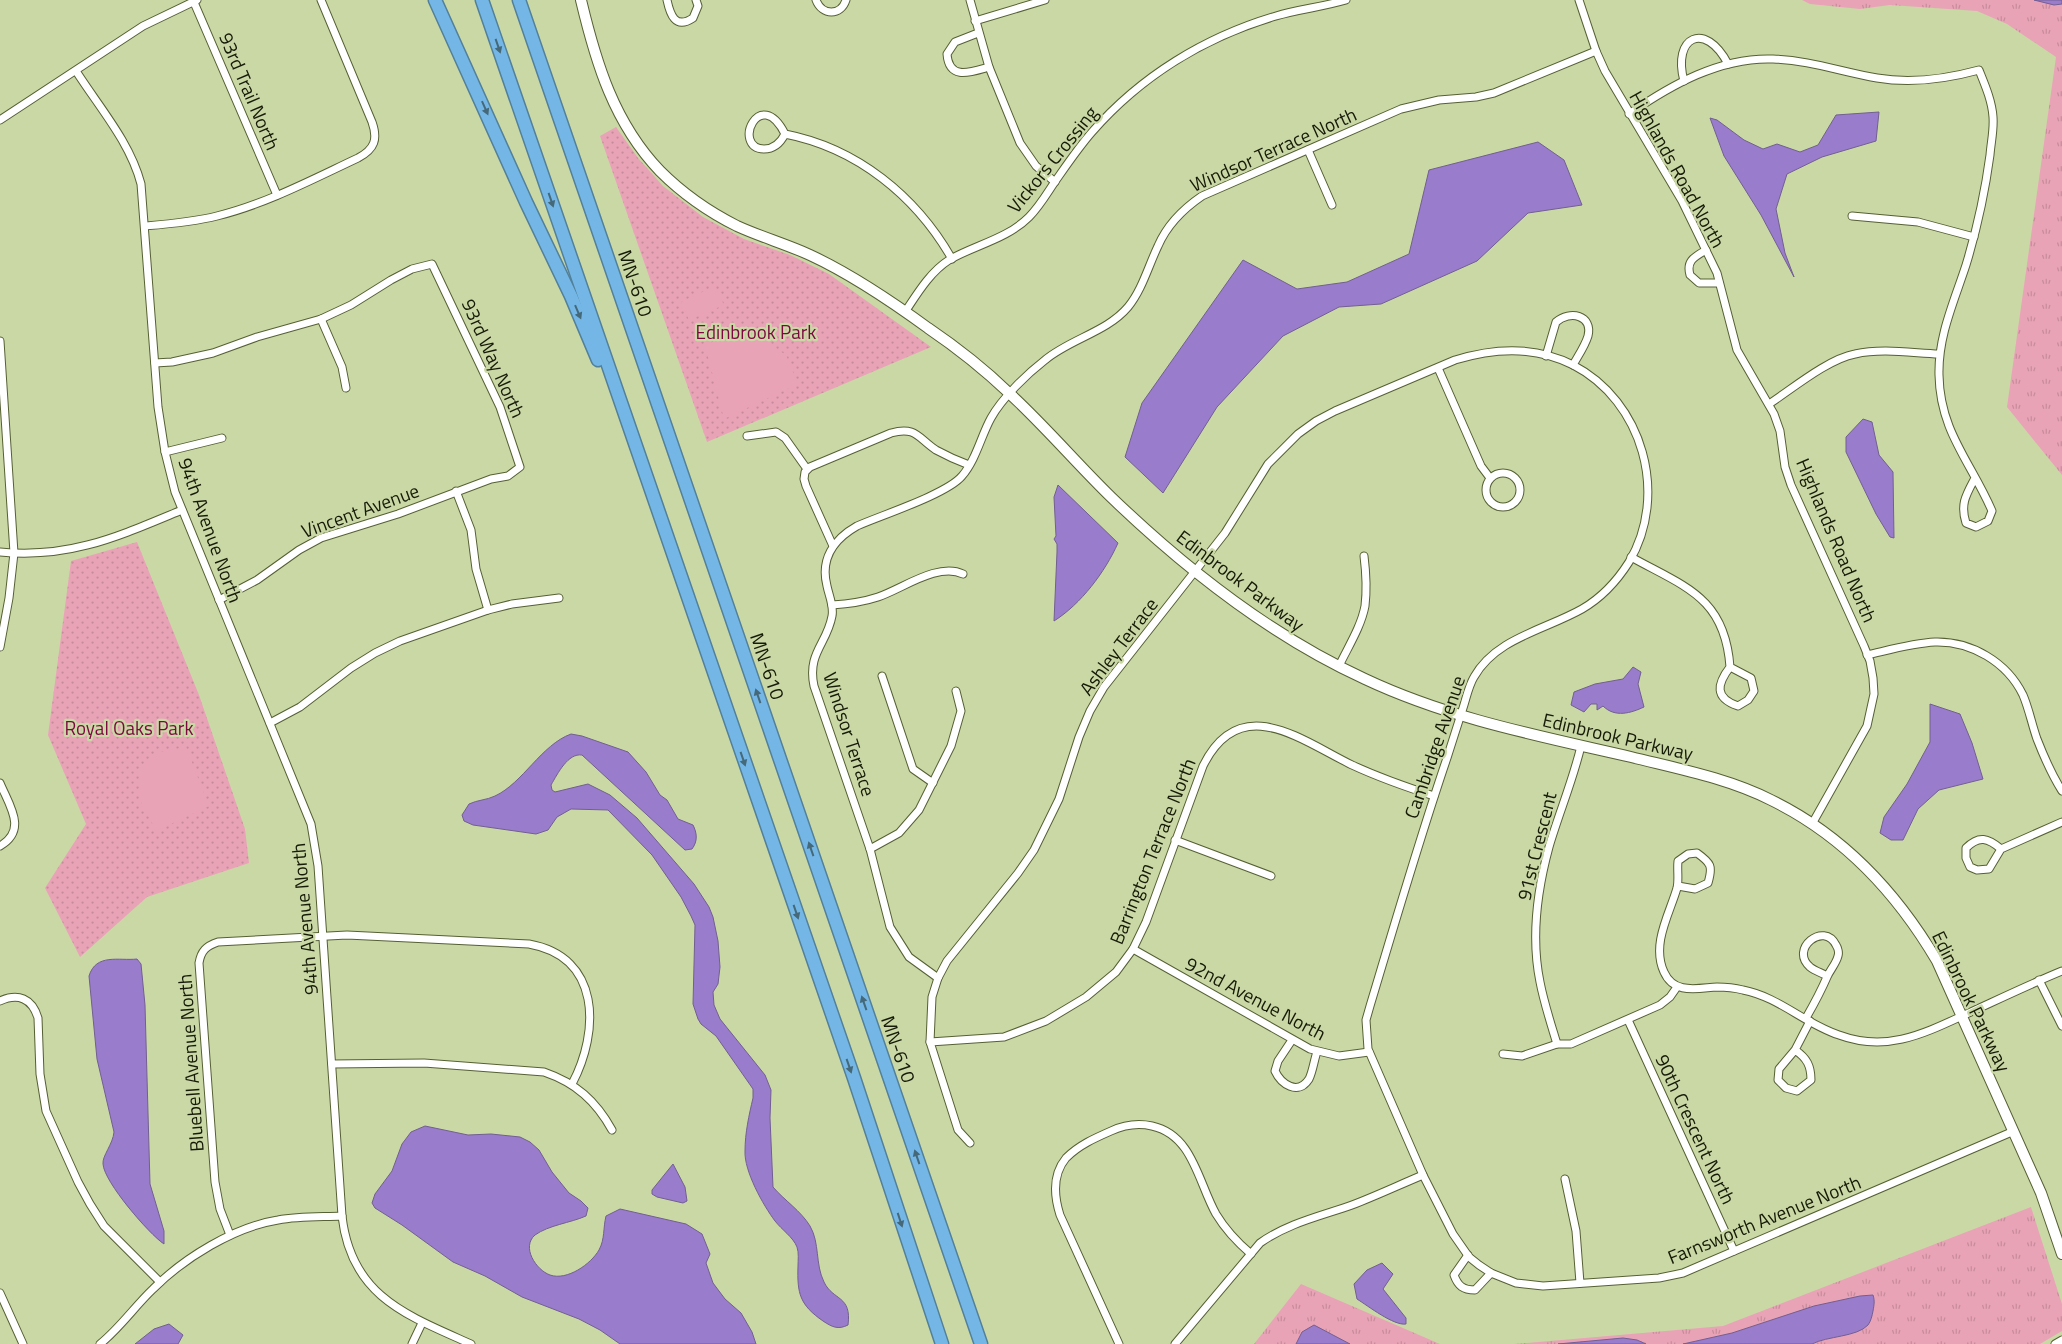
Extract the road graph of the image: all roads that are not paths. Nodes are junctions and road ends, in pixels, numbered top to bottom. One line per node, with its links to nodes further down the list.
1 (195, 0): 22 (street); 29 (street, 93rd Trail North)
2 (321, 0): 29 (street)
3 (435, 0): 69 (highway, one-way to 69)
4 (482, 0): 69 (highway, one-way to 69)
5 (519, 0): 18 (highway, MN-610)
6 (529, 0): 18 (highway)
7 (581, 0): 37 (street, Edinbrook Parkway)
8 (667, 0): 9 (street)
9 (696, 0)
10 (816, 0): 11 (street)
11 (846, 0)
12 (970, 0): 16 (street)
13 (1045, 0): 16 (street)
14 (1346, 0): 28 (street, Vickors Crossing)
15 (1579, 0): 19 (street, Highlands Road North)
16 (975, 21): 17 (street)
17 (978, 33): 21 (street); 21 (street)
18 (532, 36): 118 (highway, MN-610, one-way to 18)
19 (1596, 52): 24 (street, Highlands Road North); 27 (street, Windsor Terrace North)
20 (1728, 64): 23 (street); 23 (street); 33 (street)
21 (989, 67): 28 (street)
22 (76, 71): 25 (street); 32 (street, 94th Avenue North)
23 (1684, 81): 24 (street)
24 (1629, 114): 34 (street, Highlands Road North)
25 (0, 120)
26 (785, 134): 26 (street); 35 (street)
27 (1308, 150): 30 (street); 46 (street, Windsor Terrace North)
28 (1055, 182): 35 (street, Vickors Crossing)
29 (277, 195): 32 (street)
30 (1332, 206)
31 (1852, 216): 33 (street)
32 (145, 226): 42 (street, 94th Avenue North)
33 (1974, 237): 40 (street)
34 (1706, 250): 36 (street, Highlands Road North); 36 (street)
35 (952, 259): 37 (street, Vickors Crossing)
36 (1719, 283): 47 (street, Highlands Road North)
37 (905, 312): 46 (street, Edinbrook Parkway)
38 (321, 319): 42 (street); 45 (street); 52 (street, 93rd Way North)
39 (0, 341): 60 (street)
40 (1939, 354): 47 (street); 55 (street)
41 (1546, 356): 43 (street, Ashley Terrace); 43 (street); 44 (street, Ashley Terrace)
42 (155, 363): 50 (street, 94th Avenue North)
43 (1573, 365): 62 (street, Cambridge Avenue)
44 (1438, 368): 54 (street); 63 (street, Ashley Terrace)
45 (346, 388)
46 (1010, 394): 51 (street, Windsor Terrace); 63 (street, Edinbrook Parkway)
47 (1769, 404): 71 (street, Highlands Road North)
48 (747, 436): 53 (street)
49 (222, 438): 50 (street, 94th Avenue North)
50 (165, 452): 57 (street, 94th Avenue North)
51 (969, 465): 53 (street); 58 (street, Windsor Terrace)
52 (520, 467): 56 (street, Vincent Avenue)
53 (807, 469): 58 (street)
54 (1490, 478): 54 (street)
55 (1975, 478): 55 (street)
56 (456, 491): 66 (street, Vincent Avenue); 68 (street)
57 (182, 510): 60 (street); 66 (street, 94th Avenue North)
58 (833, 546): 67 (street, Windsor Terrace)
59 (0, 552): 60 (street)
60 (14, 553): 70 (street)
61 (1364, 556): 72 (street)
62 (1631, 557): 73 (street); 76 (street, Cambridge Avenue)
63 (1196, 571): 72 (street, Edinbrook Parkway); 95 (street, Ashley Terrace)
64 (963, 574): 67 (street)
65 (559, 598): 68 (street)
66 (219, 600): 77 (street, 94th Avenue North)
67 (832, 605): 87 (street, Windsor Terrace)
68 (488, 610): 77 (street)
69 (705, 646): 135 (highway, one-way to 135)
70 (0, 647)
71 (1867, 655): 81 (street); 84 (street, Highlands Road North)
72 (1339, 666): 76 (street, Edinbrook Parkway)
73 (1730, 667): 73 (street)
74 (882, 676): 80 (street)
75 (956, 691): 80 (street)
76 (1460, 717): 78 (street, Edinbrook Parkway); 82 (street, Cambridge Avenue)
77 (270, 723): 91 (street, 94th Avenue North)
78 (1581, 746): 84 (street, Edinbrook Parkway); 105 (street, 91st Crescent)
79 (0, 783): 86 (street)
80 (933, 783): 87 (street)
81 (2062, 791)
82 (1434, 796): 85 (street, Barrington Terrace North); 108 (street, Cambridge Avenue)
83 (2062, 822): 88 (street)
84 (1812, 824): 99 (street, Edinbrook Parkway)
85 (1176, 840): 89 (street); 92 (street, Barrington Terrace North)
86 (0, 846)
87 (870, 849): 95 (street, Windsor Terrace)
88 (2001, 849): 88 (street)
89 (1271, 876)
90 (1678, 886): 90 (street); 97 (street)
91 (323, 936): 110 (street, 94th Avenue North); 111 (street); 120 (street, Bluebell Avenue North)
92 (1133, 949): 103 (street, 92nd Avenue North); 104 (street, Barrington Terrace North)
93 (2062, 970): 96 (street)
94 (1827, 976): 94 (street); 101 (street)
95 (938, 978): 104 (street, Ashley Terrace)
96 (2039, 980): 99 (street); 102 (street)
97 (1678, 986): 100 (street); 101 (street)
98 (0, 1001): 126 (street)
99 (1963, 1016): 101 (street); 114 (street, Edinbrook Parkway)
100 (1628, 1020): 105 (street); 121 (street, 90th Crescent North)
101 (1808, 1020): 106 (street)
102 (2062, 1026)
103 (1292, 1040): 107 (street, 92nd Avenue North); 107 (street)
104 (930, 1042): 115 (street, Ashley Terrace)
105 (1558, 1044): 109 (street)
106 (1795, 1050): 106 (street)
107 (1317, 1052): 108 (street, 92nd Avenue North)
108 (1369, 1052): 112 (street, Cambridge Avenue)
109 (1503, 1054)
110 (332, 1064): 111 (street); 119 (street, 94th Avenue North)
111 (572, 1084): 113 (street)
112 (1396, 1118): 116 (street, Farnsworth Avenue North)
113 (612, 1130)
114 (2014, 1130): 121 (street, Farnsworth Avenue North); 123 (street, Edinbrook Parkway)
115 (970, 1143)
116 (1422, 1175): 122 (street); 124 (street, Farnsworth Avenue North)
117 (1565, 1179): 127 (street)
118 (932, 1203): 136 (highway, MN-610); 137 (highway)
119 (342, 1216): 120 (street); 129 (street, 94th Avenue North)
120 (230, 1235): 126 (street)
121 (1734, 1251): 127 (street, Farnsworth Avenue North)
122 (1251, 1254): 138 (street); 139 (street)
123 (2062, 1254)
124 (1468, 1255): 125 (street, Farnsworth Avenue North); 125 (street)
125 (1491, 1273): 127 (street, Farnsworth Avenue North)
126 (160, 1282): 132 (street)
127 (1580, 1283)
128 (0, 1293): 131 (street)
129 (422, 1323): 133 (street); 134 (street, 94th Avenue North)
130 (2062, 1340): 140 (street)
131 (23, 1344)
132 (100, 1344)
133 (412, 1344)
134 (471, 1344)
135 (942, 1344)
136 (981, 1344)
137 (988, 1344)
138 (1119, 1344)
139 (1174, 1344)
140 (2055, 1344)

